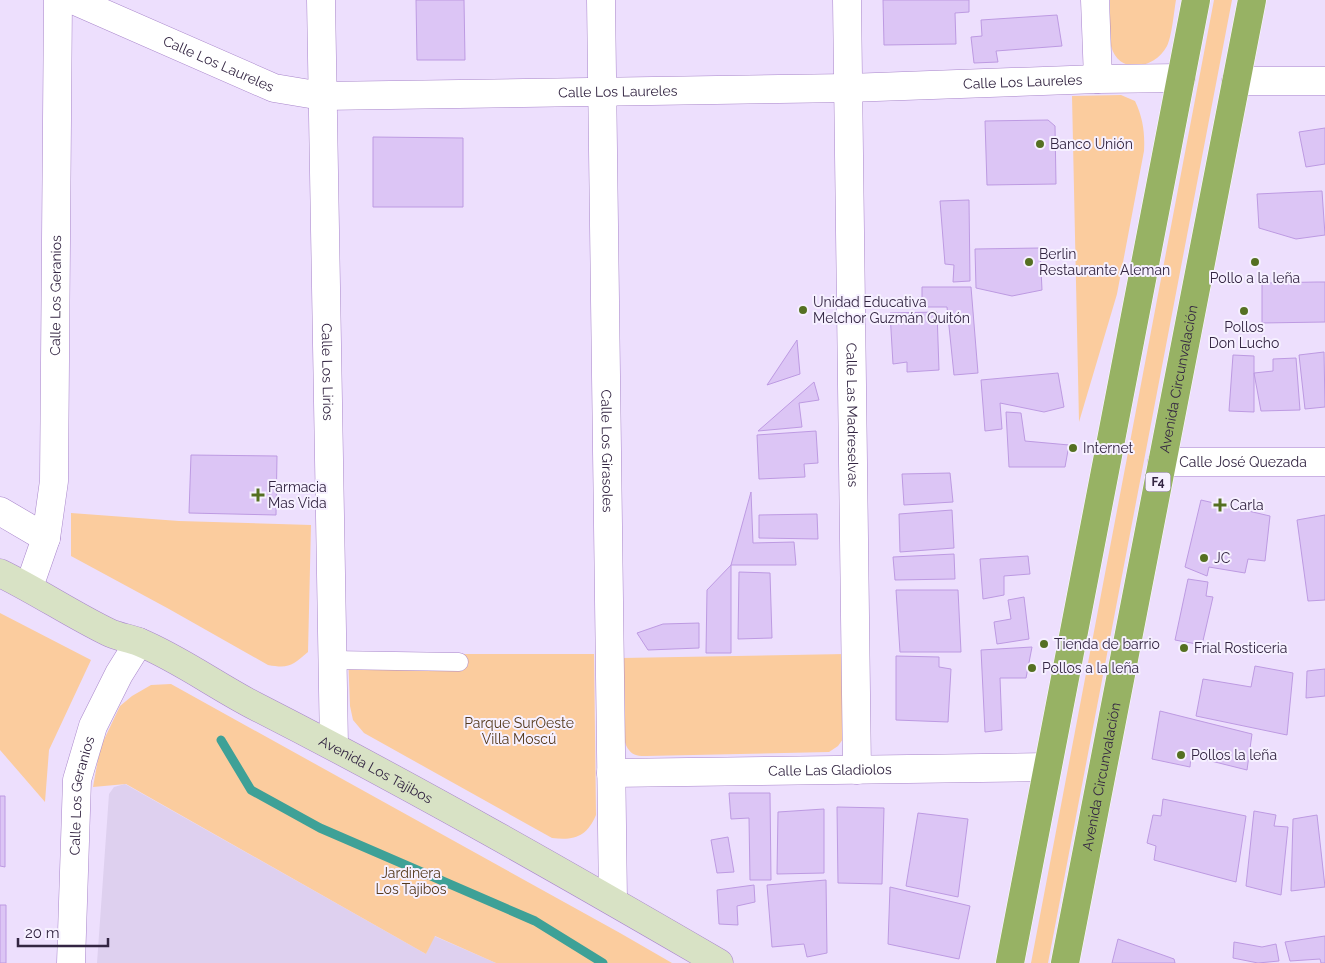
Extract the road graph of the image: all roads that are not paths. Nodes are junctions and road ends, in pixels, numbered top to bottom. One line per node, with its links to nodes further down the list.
1 (58, 0): 19 (street, Calle Los Geranios)
2 (73, 0): 15 (street, Calle Los Laureles)
3 (321, 0): 15 (street, Calle Los Lirios)
4 (601, 0): 14 (street, Calle Los Girasoles)
5 (848, 0): 13 (street, Calle Las Madreselvas)
6 (1095, 0): 10 (street)
7 (1196, 0): 9 (highway)
8 (1252, 0): 11 (highway, Avenida Circunvalación / F4)
9 (1181, 78): 10 (street, Calle Los Laureles); 26 (highway)
10 (1098, 79): 13 (street, Calle Los Laureles)
11 (1236, 81): 12 (street); 16 (highway, Avenida Circunvalación / F4)
12 (1325, 81)
13 (848, 88): 14 (street, Calle Los Laureles); 27 (street, Calle Las Madreselvas)
14 (602, 92): 15 (street, Calle Los Laureles); 28 (street, Calle Los Girasoles)
15 (322, 96): 23 (street, Calle Los Lirios)
16 (1162, 462): 17 (street, Calle José Quezada); 33 (highway, Avenida Circunvalación / F4)
17 (1325, 462)
18 (0, 511): 19 (street)
19 (46, 538): 21 (street, Calle Los Geranios)
20 (0, 573): 21 (main road, Avenida Los Tajibos)
21 (29, 587): 22 (main road, Avenida Los Tajibos)
22 (139, 642): 25 (main road, Avenida Los Tajibos); 30 (street, Calle Los Geranios)
23 (332, 660): 24 (lane); 25 (street, Calle Los Lirios)
24 (459, 662)
25 (334, 746): 29 (main road, Avenida Los Tajibos)
26 (1047, 767): 27 (street, Calle Las Gladiolos); 32 (highway)
27 (857, 770): 28 (street, Calle Las Gladiolos)
28 (611, 773): 29 (street, Calle Los Girasoles)
29 (613, 901): 31 (main road, Avenida Los Tajibos)
30 (71, 963)
31 (719, 963)
32 (1010, 963)
33 (1065, 963)

